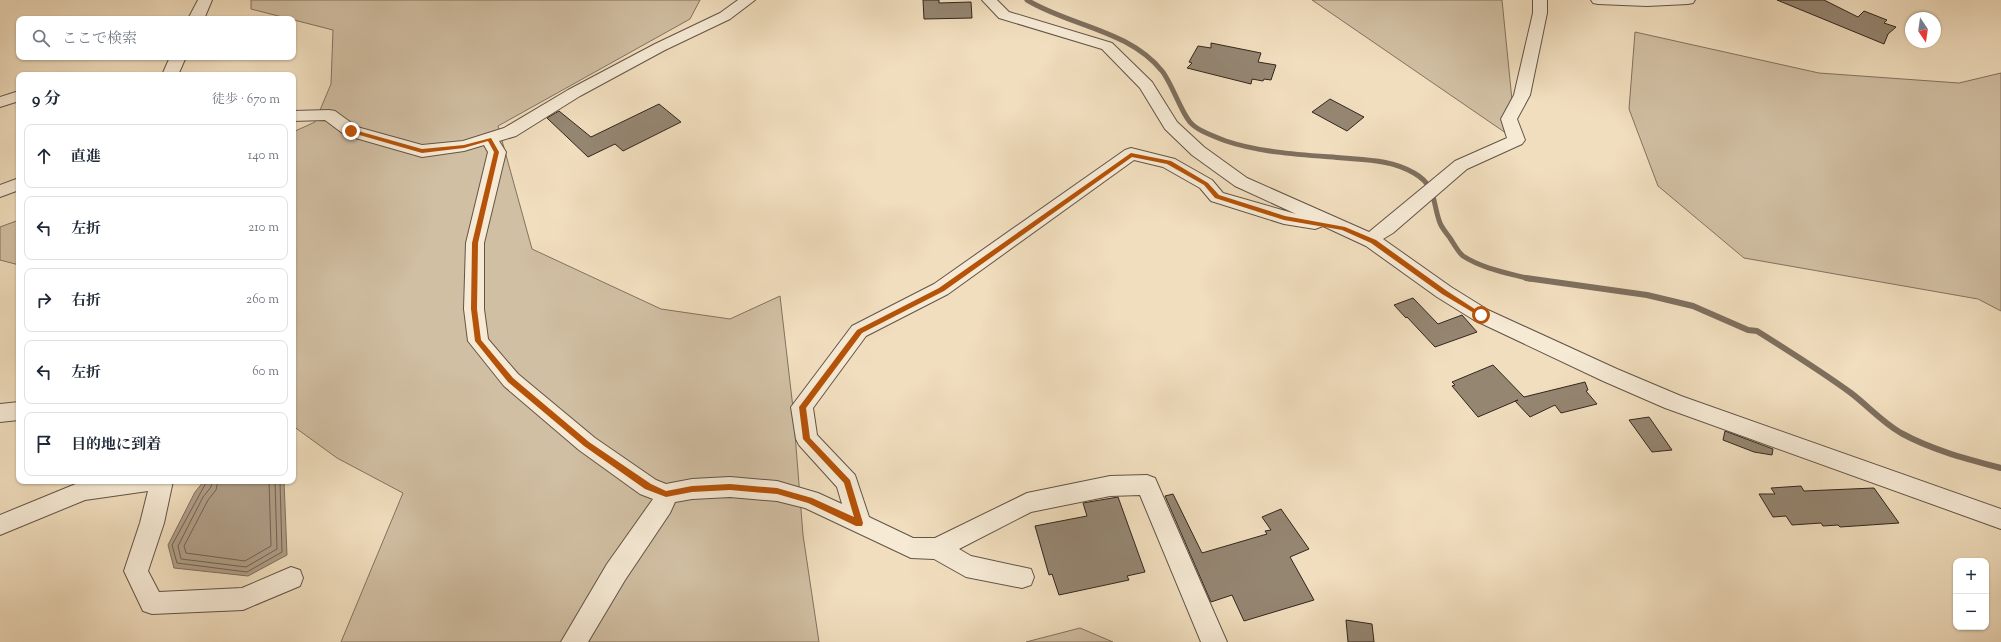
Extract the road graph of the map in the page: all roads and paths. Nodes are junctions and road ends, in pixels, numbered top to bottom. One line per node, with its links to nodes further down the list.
1 (205, 0): 7 (street)
2 (748, 0): 13 (street)
3 (990, 0): 16 (street)
4 (1540, 0): 17 (street)
5 (1598, 0): 6 (street)
6 (1688, 0)
7 (197, 16)
8 (177, 60): 9 (street)
9 (171, 72)
10 (16, 97): 11 (street)
11 (0, 102)
12 (296, 116): 13 (street)
13 (489, 139): 22 (street)
14 (16, 185): 15 (street)
15 (0, 191)
16 (1343, 228): 17 (street); 24 (street)
17 (1373, 241): 23 (street)
18 (16, 411): 19 (street)
19 (0, 413)
20 (134, 484): 25 (street)
21 (161, 484): 28 (street)
22 (666, 494): 24 (street); 29 (street)
23 (2001, 519)
24 (859, 523): 26 (street)
25 (0, 525)
26 (937, 549): 27 (street); 30 (street)
27 (1022, 577)
28 (291, 578)
29 (574, 642)
30 (1214, 642)

